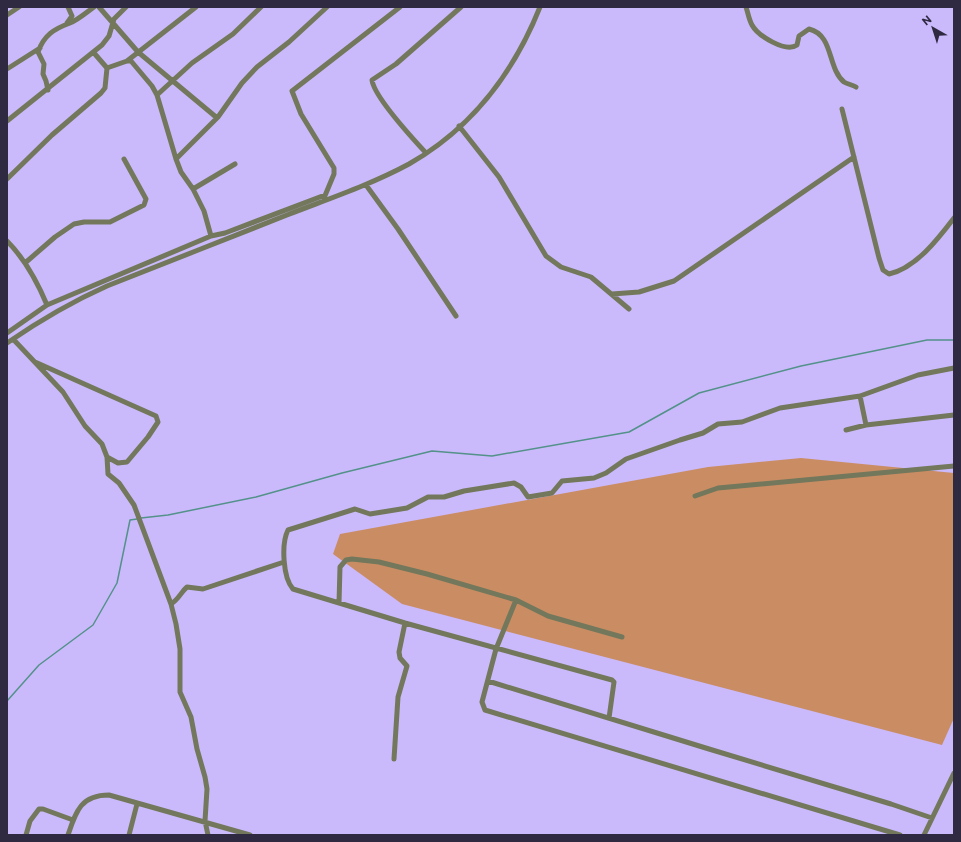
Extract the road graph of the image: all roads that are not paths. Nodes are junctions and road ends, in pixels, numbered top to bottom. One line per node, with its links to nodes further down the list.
1 (19, 7): 13 (street)
2 (68, 7): 14 (street)
3 (94, 7): 14 (street)
4 (99, 7): 15 (street)
5 (126, 7): 15 (street)
6 (196, 7): 17 (street)
7 (261, 7): 22 (street)
8 (327, 7): 27 (street)
9 (400, 7): 38 (street)
10 (461, 7): 30 (street)
11 (540, 7): 29 (street)
12 (746, 7): 23 (street)
13 (7, 15)
14 (66, 24): 16 (street)
15 (112, 24): 17 (street); 18 (street)
16 (40, 48): 21 (street); 24 (street)
17 (138, 52): 19 (street); 22 (street)
18 (94, 53): 20 (street); 24 (street)
19 (128, 60): 20 (street); 25 (street)
20 (107, 68): 35 (street)
21 (7, 69)
22 (172, 80): 25 (street); 27 (street)
23 (856, 87)
24 (48, 90): 28 (street)
25 (157, 95): 33 (street)
26 (842, 109): 31 (street)
27 (216, 117): 33 (street)
28 (7, 121)
29 (459, 126): 30 (street); 43 (street)
30 (426, 153): 36 (street)
31 (854, 157): 39 (street); 43 (street)
32 (124, 159): 42 (street)
33 (176, 159): 37 (street)
34 (235, 164): 37 (street)
35 (7, 179)
36 (366, 185): 38 (street); 46 (street)
37 (193, 189): 40 (street)
38 (324, 198): 40 (street); 48 (street)
39 (954, 218)
40 (211, 236): 44 (street)
41 (7, 241): 42 (street)
42 (25, 263): 44 (street)
43 (612, 294): 45 (street)
44 (47, 305): 47 (street)
45 (629, 309)
46 (456, 316)
47 (7, 334)
48 (13, 339): 49 (street); 50 (street)
49 (7, 343)
50 (34, 362): 56 (street); 56 (street)
51 (954, 368): 52 (street)
52 (860, 396): 54 (street); 59 (street)
53 (954, 415): 54 (street)
54 (866, 425): 55 (street)
55 (846, 430)
56 (107, 457): 62 (street)
57 (954, 466): 58 (street)
58 (695, 496)
59 (284, 562): 61 (street); 62 (street)
60 (516, 600): 61 (street); 64 (street); 65 (street)
61 (340, 603): 63 (street)
62 (171, 604): 74 (street)
63 (405, 623): 65 (street); 68 (street)
64 (622, 637)
65 (496, 649): 66 (street); 67 (street)
66 (488, 681): 67 (street); 80 (street)
67 (609, 718): 72 (street)
68 (394, 759)
69 (954, 773): 70 (street)
70 (952, 781): 72 (street)
71 (137, 804): 73 (street); 74 (street); 77 (street)
72 (932, 818): 81 (street)
73 (73, 820): 75 (street); 76 (street)
74 (206, 822): 78 (street); 79 (street)
75 (26, 835)
76 (68, 835)
77 (130, 835)
78 (208, 835)
79 (250, 835)
80 (900, 835)
81 (924, 835)

